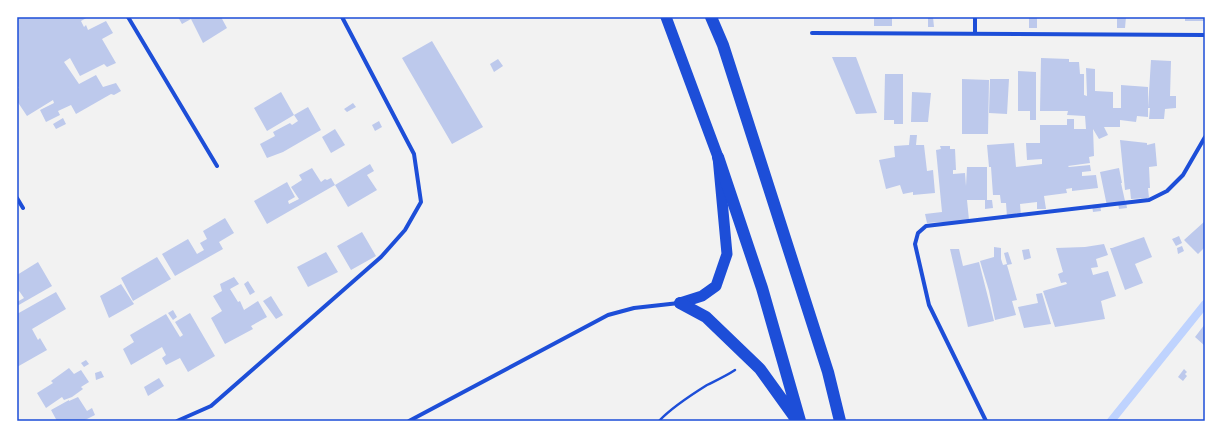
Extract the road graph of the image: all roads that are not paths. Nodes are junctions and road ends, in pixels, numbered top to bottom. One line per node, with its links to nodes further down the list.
1 (128, 17): 11 (street)
2 (342, 17): 15 (street)
3 (666, 17): 10 (highway)
4 (711, 17): 18 (highway)
5 (975, 17): 7 (street)
6 (812, 33): 7 (street)
7 (975, 34): 8 (street)
8 (1205, 35)
9 (1205, 137): 19 (street)
10 (718, 156): 14 (highway); 17 (highway)
11 (217, 166)
12 (17, 198): 13 (street)
13 (23, 208)
14 (680, 304): 16 (street); 17 (highway)
15 (177, 421)
16 (409, 421)
17 (798, 421)
18 (840, 421)
19 (986, 421)

